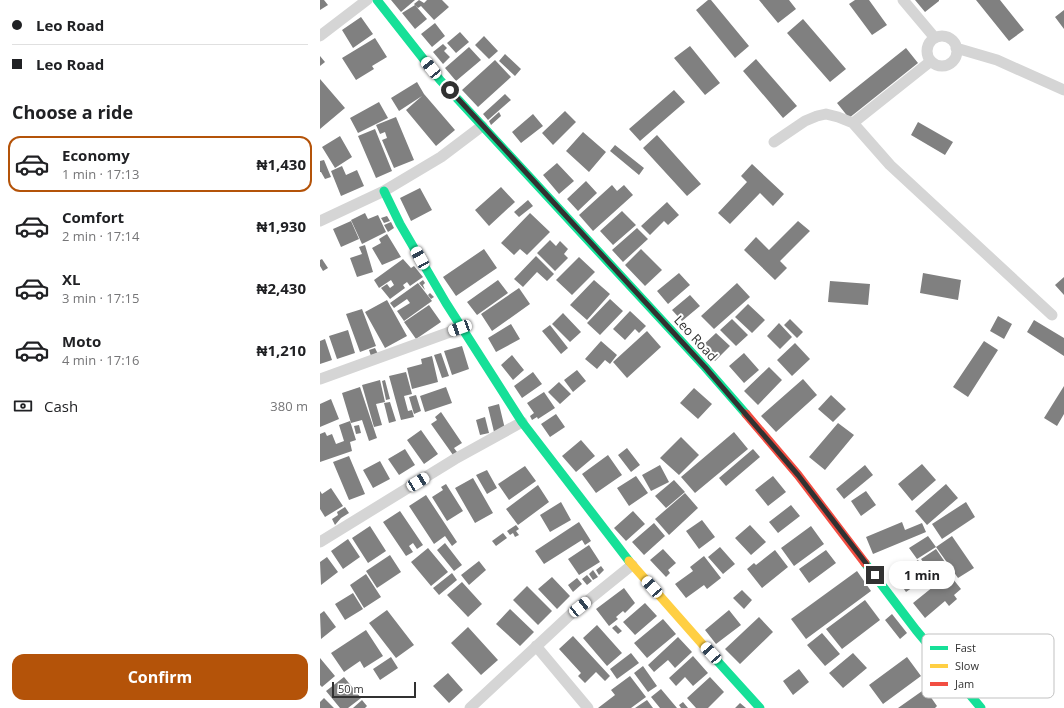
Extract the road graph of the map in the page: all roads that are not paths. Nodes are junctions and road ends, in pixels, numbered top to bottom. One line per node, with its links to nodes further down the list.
1 (367, 0): 4 (street)
2 (377, 0): 10 (street, Leo Road)
3 (903, 0): 5 (street)
4 (320, 36)
5 (935, 38): 6 (street); 7 (street)
6 (956, 48): 7 (street); 8 (street)
7 (931, 61): 9 (street)
8 (1064, 90)
9 (852, 123): 11 (street); 14 (street)
10 (482, 126): 12 (street); 20 (street, Leo Road)
11 (774, 142)
12 (384, 191): 13 (street); 15 (street)
13 (320, 221)
14 (1052, 315)
15 (460, 328): 16 (street); 17 (street)
16 (320, 379)
17 (522, 422): 18 (street); 19 (street)
18 (320, 542)
19 (632, 564): 21 (street); 25 (street)
20 (922, 637)
21 (536, 646): 23 (street); 24 (street)
22 (973, 698): 26 (street, Leo Road)
23 (470, 708)
24 (588, 708)
25 (760, 708)
26 (981, 708)

